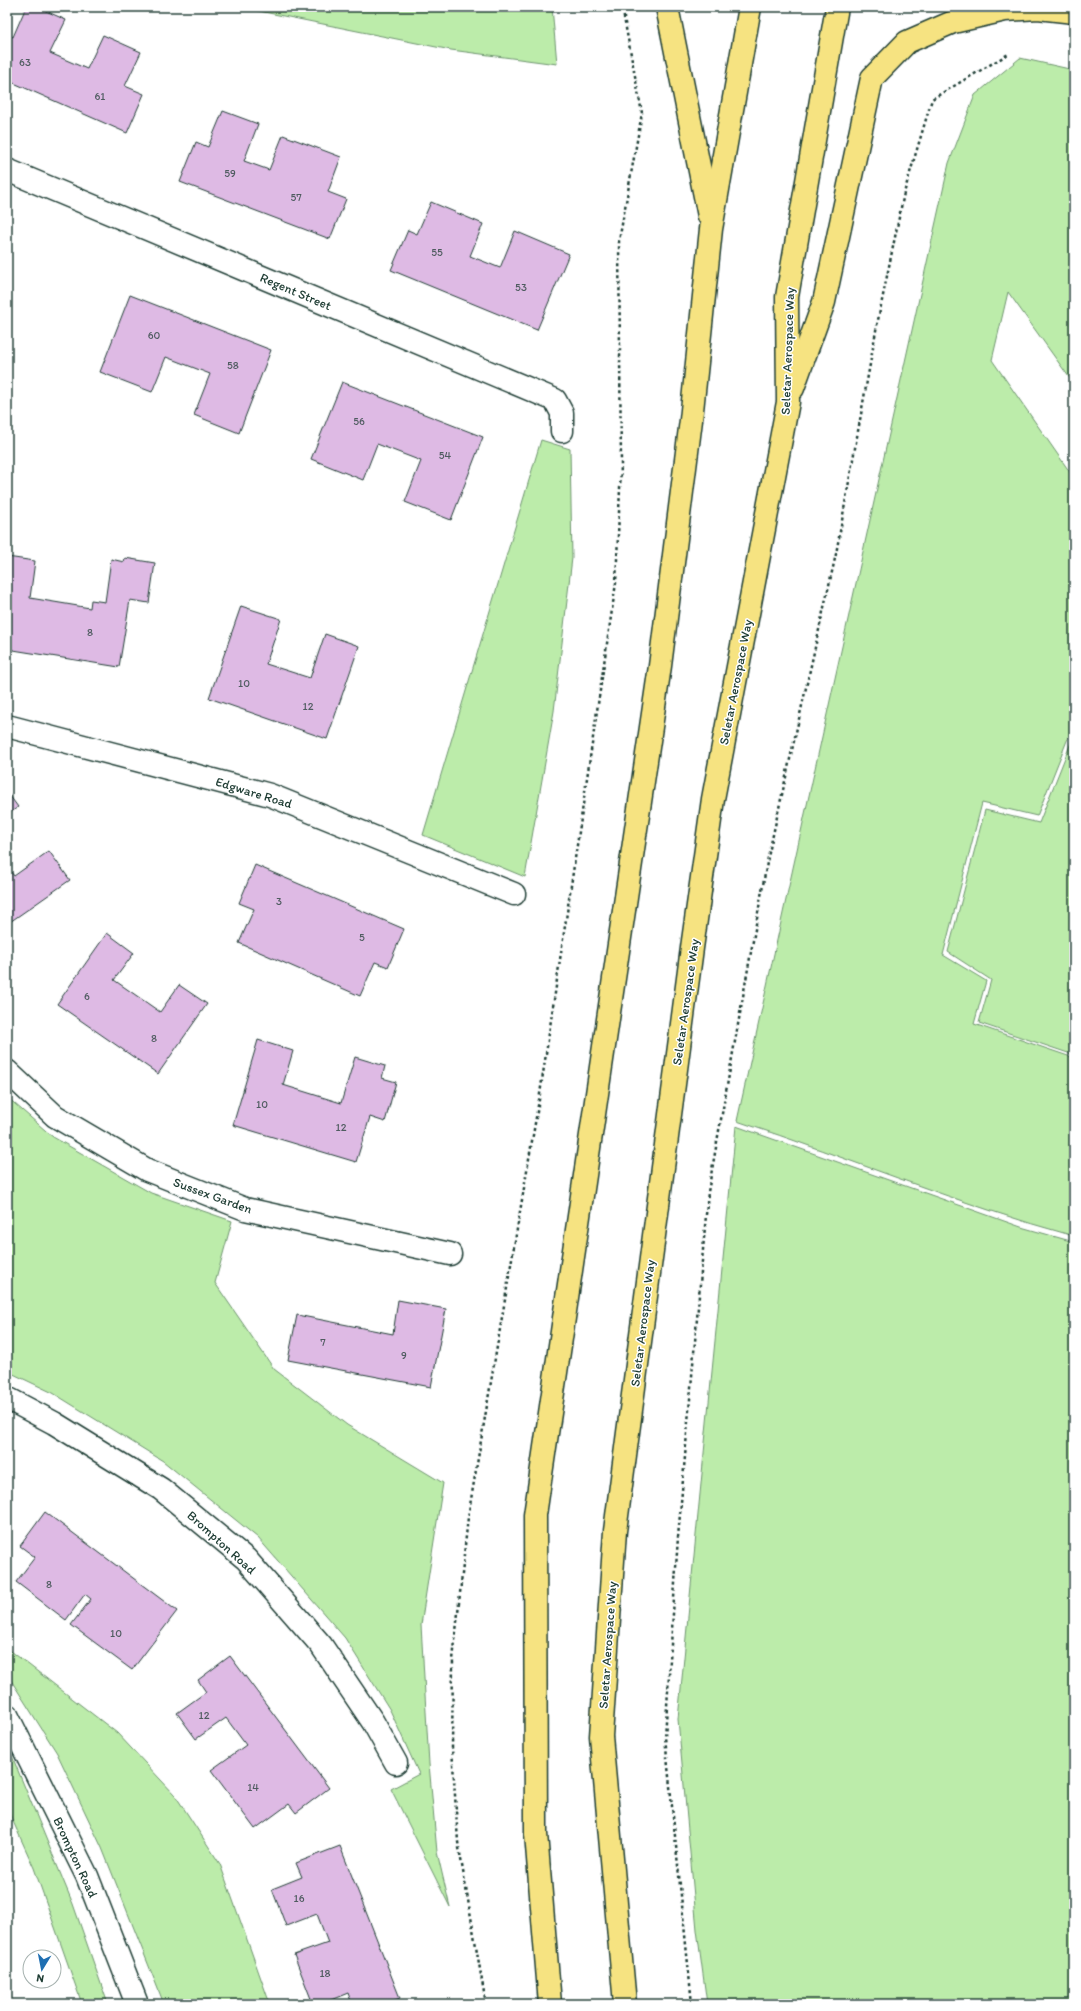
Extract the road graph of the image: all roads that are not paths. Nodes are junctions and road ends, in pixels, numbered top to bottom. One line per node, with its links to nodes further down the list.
1 (668, 7): 6 (main road)
2 (750, 7): 6 (main road)
3 (836, 7): 7 (main road, Seletar Aerospace Way)
4 (1074, 12): 7 (main road)
5 (7, 170): 8 (street, Regent Street)
6 (711, 229): 17 (main road)
7 (788, 402): 18 (main road, Seletar Aerospace Way)
8 (562, 431)
9 (7, 726): 10 (street, Edgware Road)
10 (514, 894)
11 (7, 1071): 12 (street, Sussex Garden)
12 (450, 1254)
13 (7, 1398): 15 (street, Brompton Road)
14 (7, 1714): 16 (street, Brompton Road)
15 (396, 1763)
16 (137, 2004)
17 (550, 2004)
18 (625, 2004)

